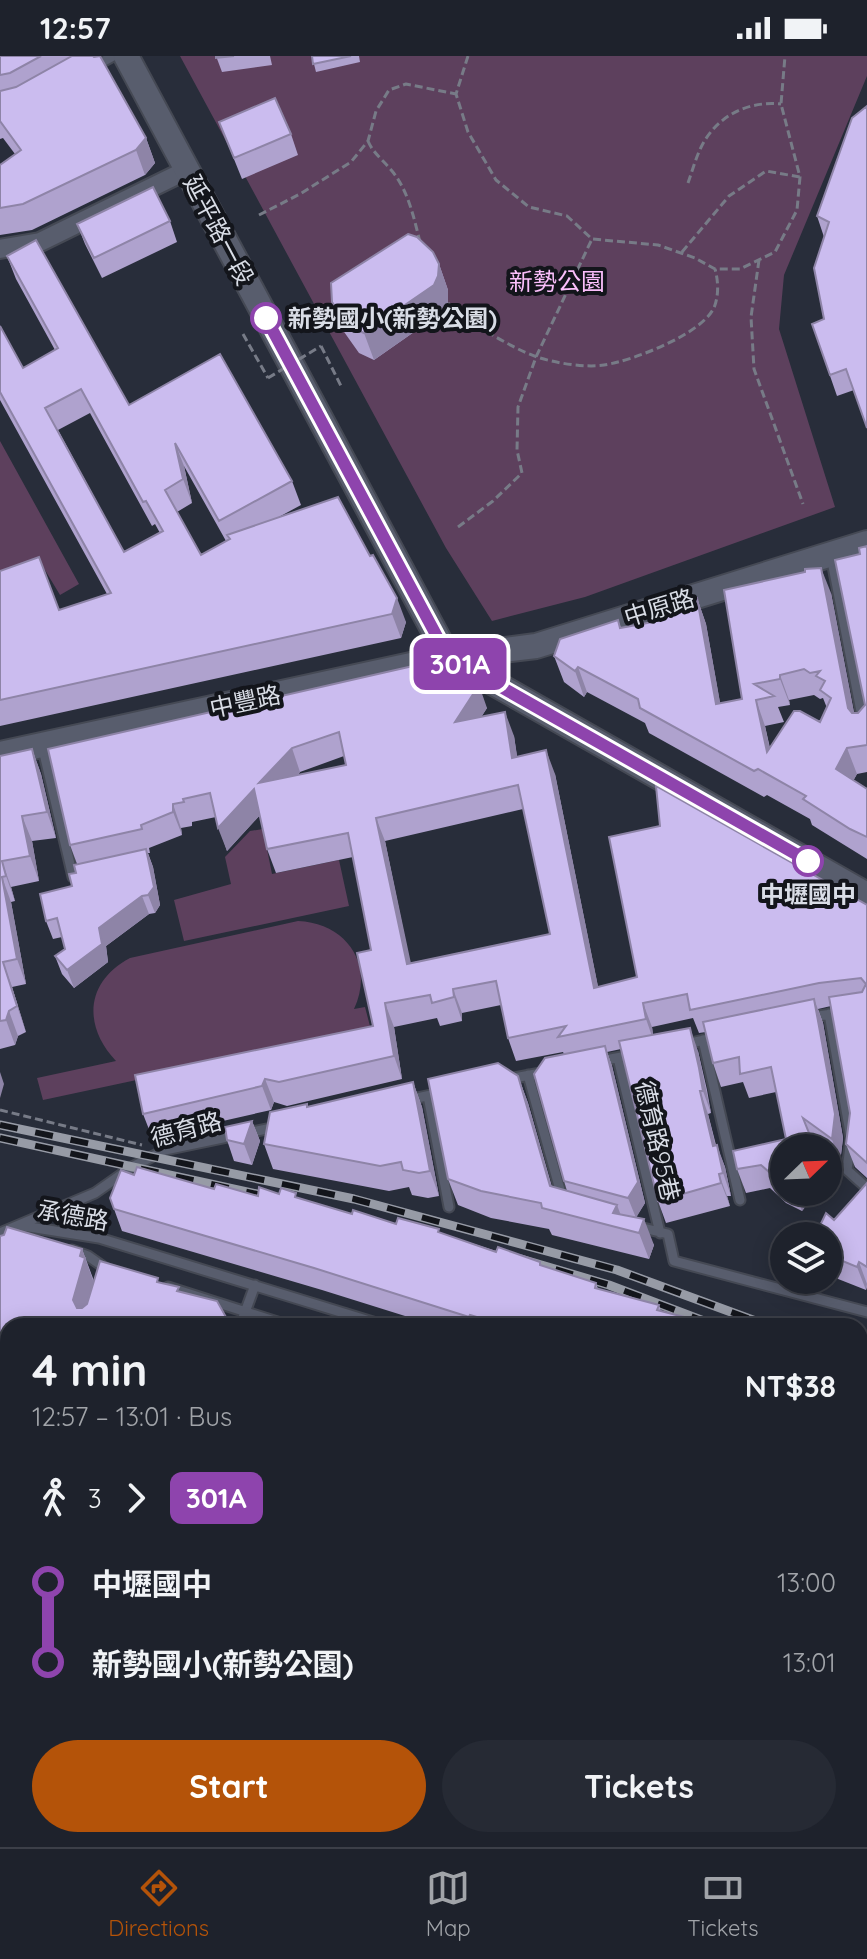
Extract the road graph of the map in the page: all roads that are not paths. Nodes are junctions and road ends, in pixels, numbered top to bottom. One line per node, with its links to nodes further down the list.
1 (113, 56): 3 (lane)
2 (126, 56): 4 (main road, 延平路一段)
3 (87, 70)
4 (187, 170): 5 (street); 8 (main road, 延平路一段)
5 (0, 249)
6 (867, 543): 7 (main road, 中原路)
7 (831, 554): 8 (main road, 中原路); 9 (lane)
8 (448, 657): 10 (main road, 中豐路); 13 (main road)
9 (866, 731)
10 (42, 745): 11 (main road, 中豐路); 12 (lane)
11 (2, 754)
12 (88, 874)
13 (867, 895)
14 (867, 1009): 15 (lane)
15 (829, 1014): 16 (lane); 30 (lane)
16 (801, 1020)
17 (731, 1034): 18 (lane)
18 (703, 1040): 19 (lane); 31 (lane)
19 (675, 1046)
20 (646, 1052): 21 (lane)
21 (618, 1058): 22 (lane); 37 (lane, 德育路95巷)
22 (588, 1064)
23 (558, 1070): 24 (lane)
24 (528, 1075): 25 (lane); 33 (lane)
25 (500, 1081)
26 (457, 1090): 27 (lane)
27 (428, 1096): 28 (lane); 32 (lane)
28 (397, 1102)
29 (289, 1125): 34 (lane, 德育路)
30 (863, 1185)
31 (740, 1200)
32 (449, 1207)
33 (565, 1208)
34 (23, 1226): 36 (lane, 德育路); 38 (lane, 承德路); 44 (lane, 承德路)
35 (633, 1226): 37 (lane)
36 (0, 1233)
37 (660, 1233): 46 (lane, 德育路95巷)
38 (54, 1244)
39 (66, 1248): 40 (lane, 承德路)
40 (106, 1269): 41 (lane, 承德路); 42 (lane)
41 (120, 1273)
42 (102, 1283)
43 (162, 1285): 45 (lane)
44 (255, 1285): 45 (lane); 49 (lane, 承德路)
45 (246, 1310): 47 (lane); 48 (lane)
46 (867, 1312)
47 (243, 1318)
48 (268, 1318)
49 (360, 1318)

